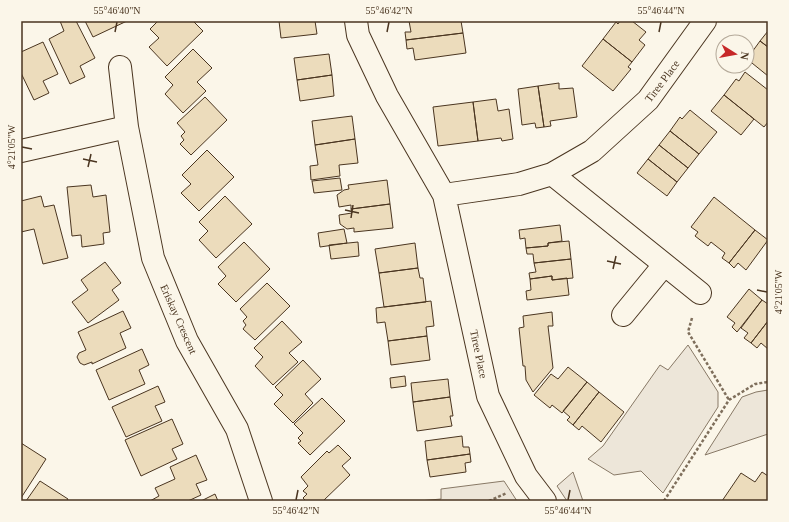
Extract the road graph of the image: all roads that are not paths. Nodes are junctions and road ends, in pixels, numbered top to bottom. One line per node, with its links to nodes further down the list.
1 (356, 21): 7 (street, Tiree Place)
2 (705, 21): 6 (street, Tiree Place)
3 (120, 67): 4 (street, Eriskay Crescent)
4 (127, 127): 5 (street); 11 (street, Eriskay Crescent)
5 (21, 151)
6 (552, 174): 7 (street, Tiree Place); 8 (street)
7 (444, 195): 12 (street, Tiree Place)
8 (664, 265): 9 (street); 10 (street)
9 (700, 293)
10 (623, 315)
11 (261, 501)
12 (545, 501)

